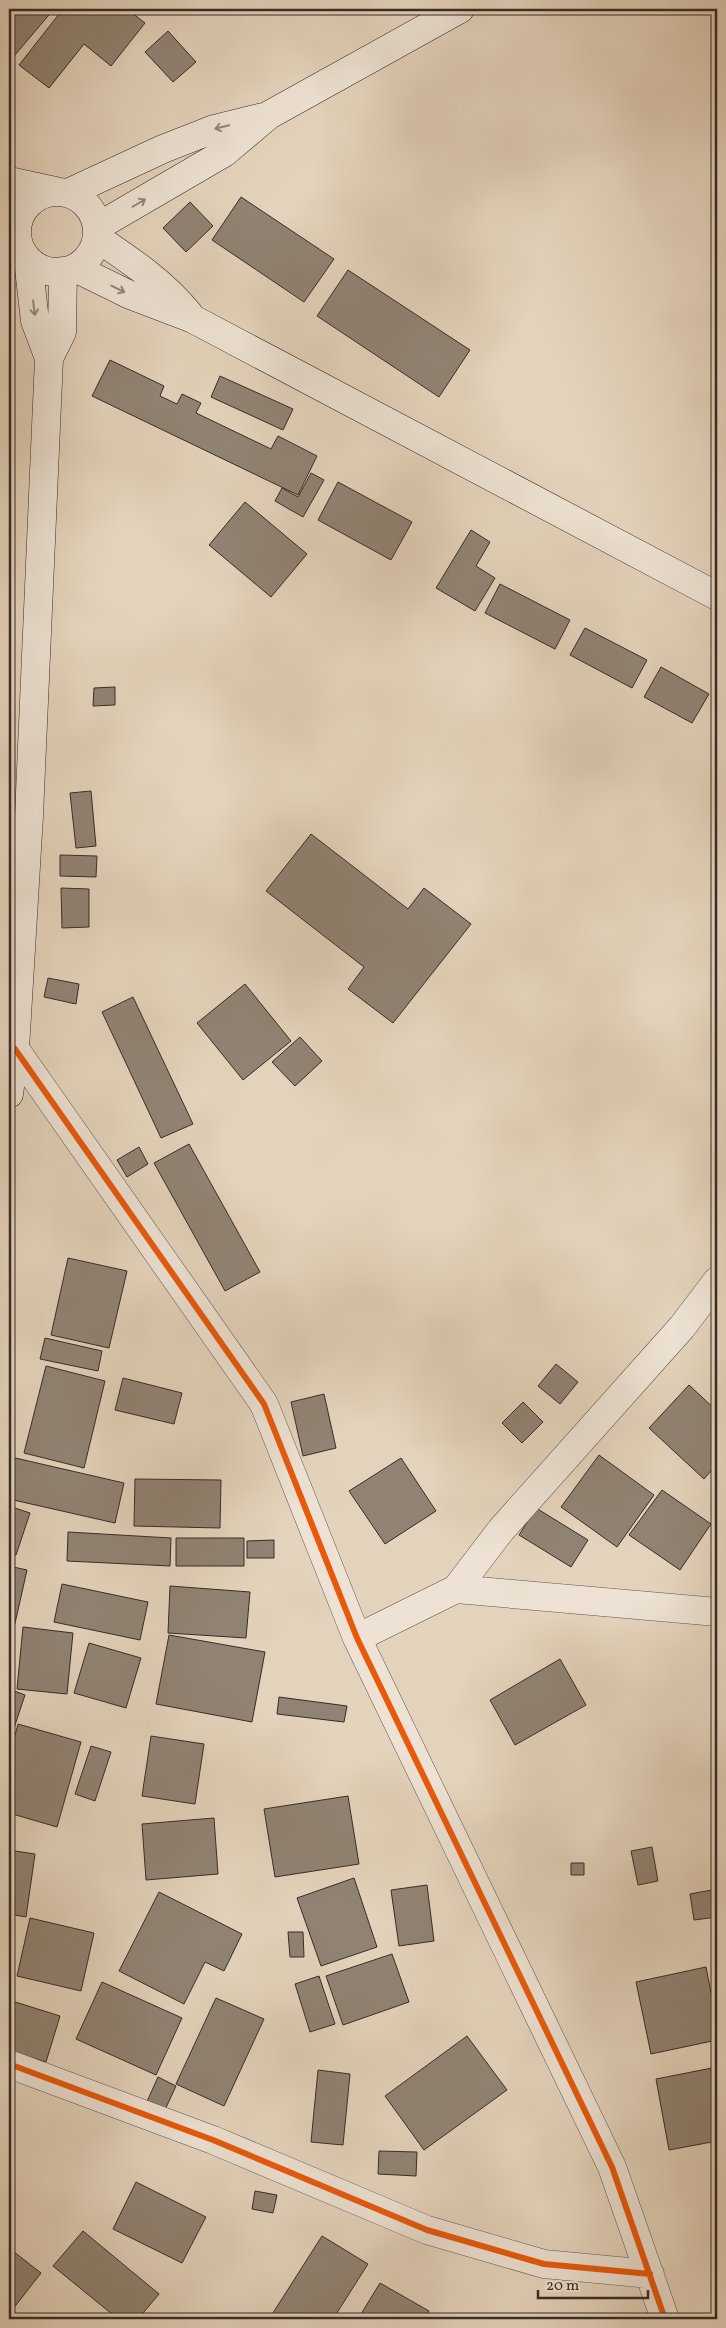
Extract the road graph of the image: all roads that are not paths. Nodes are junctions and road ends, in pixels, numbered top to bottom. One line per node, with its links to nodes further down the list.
1 (460, 9): 2 (street)
2 (269, 115): 4 (street, one-way to 4); 5 (street, one-way to 2)
3 (9, 181): 4 (street)
4 (62, 192): 5 (street); 6 (street)
5 (97, 233): 7 (street); 8 (street)
6 (18, 245): 7 (street); 9 (street, one-way to 9)
7 (69, 269): 8 (street, one-way to 8); 9 (street)
8 (193, 319): 10 (street)
9 (50, 358): 11 (street)
10 (717, 596)
11 (12, 1048): 12 (street); 16 (street)
12 (9, 1094)
13 (717, 1281): 14 (street)
14 (456, 1589): 15 (street); 16 (street)
15 (717, 1612)
16 (357, 1638): 18 (street)
17 (9, 2064): 18 (street)
18 (650, 2274): 19 (street)
19 (665, 2319)

